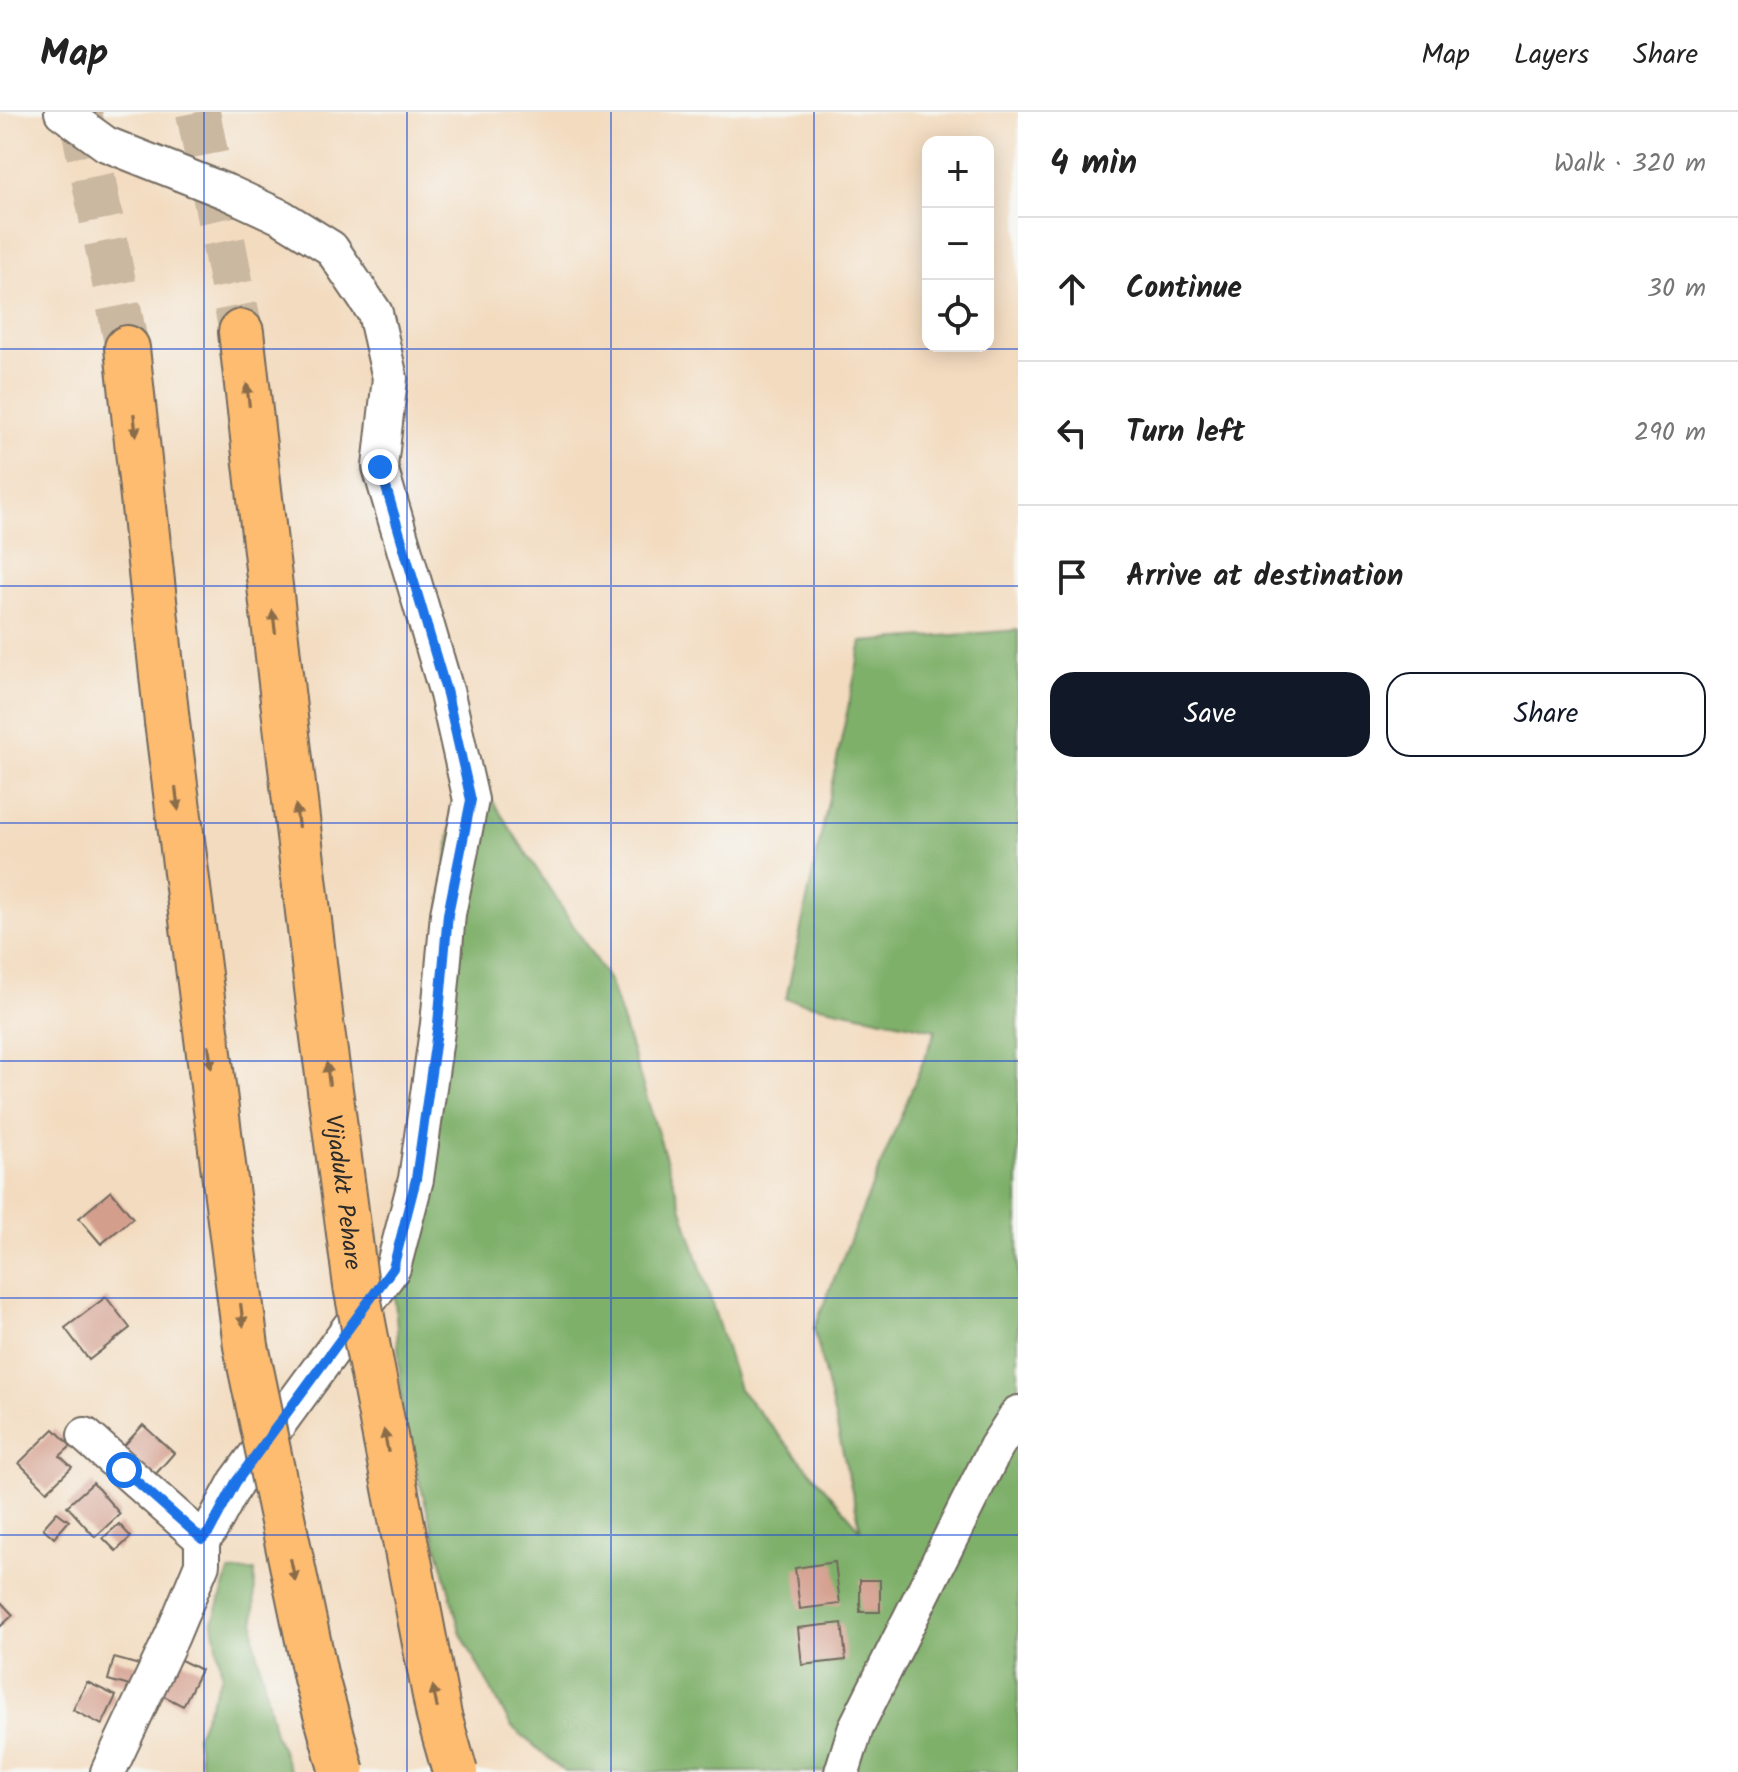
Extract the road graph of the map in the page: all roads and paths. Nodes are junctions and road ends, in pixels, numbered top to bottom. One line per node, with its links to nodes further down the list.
1 (62, 112): 6 (street)
2 (241, 332): 9 (highway, Vijadukt Pehare, one-way to 2, bridge)
3 (127, 348): 8 (highway, one-way to 8, bridge)
4 (1018, 1413): 10 (street)
5 (85, 1435): 6 (street)
6 (202, 1539): 7 (street)
7 (108, 1772)
8 (342, 1772)
9 (455, 1772)
10 (842, 1772)

